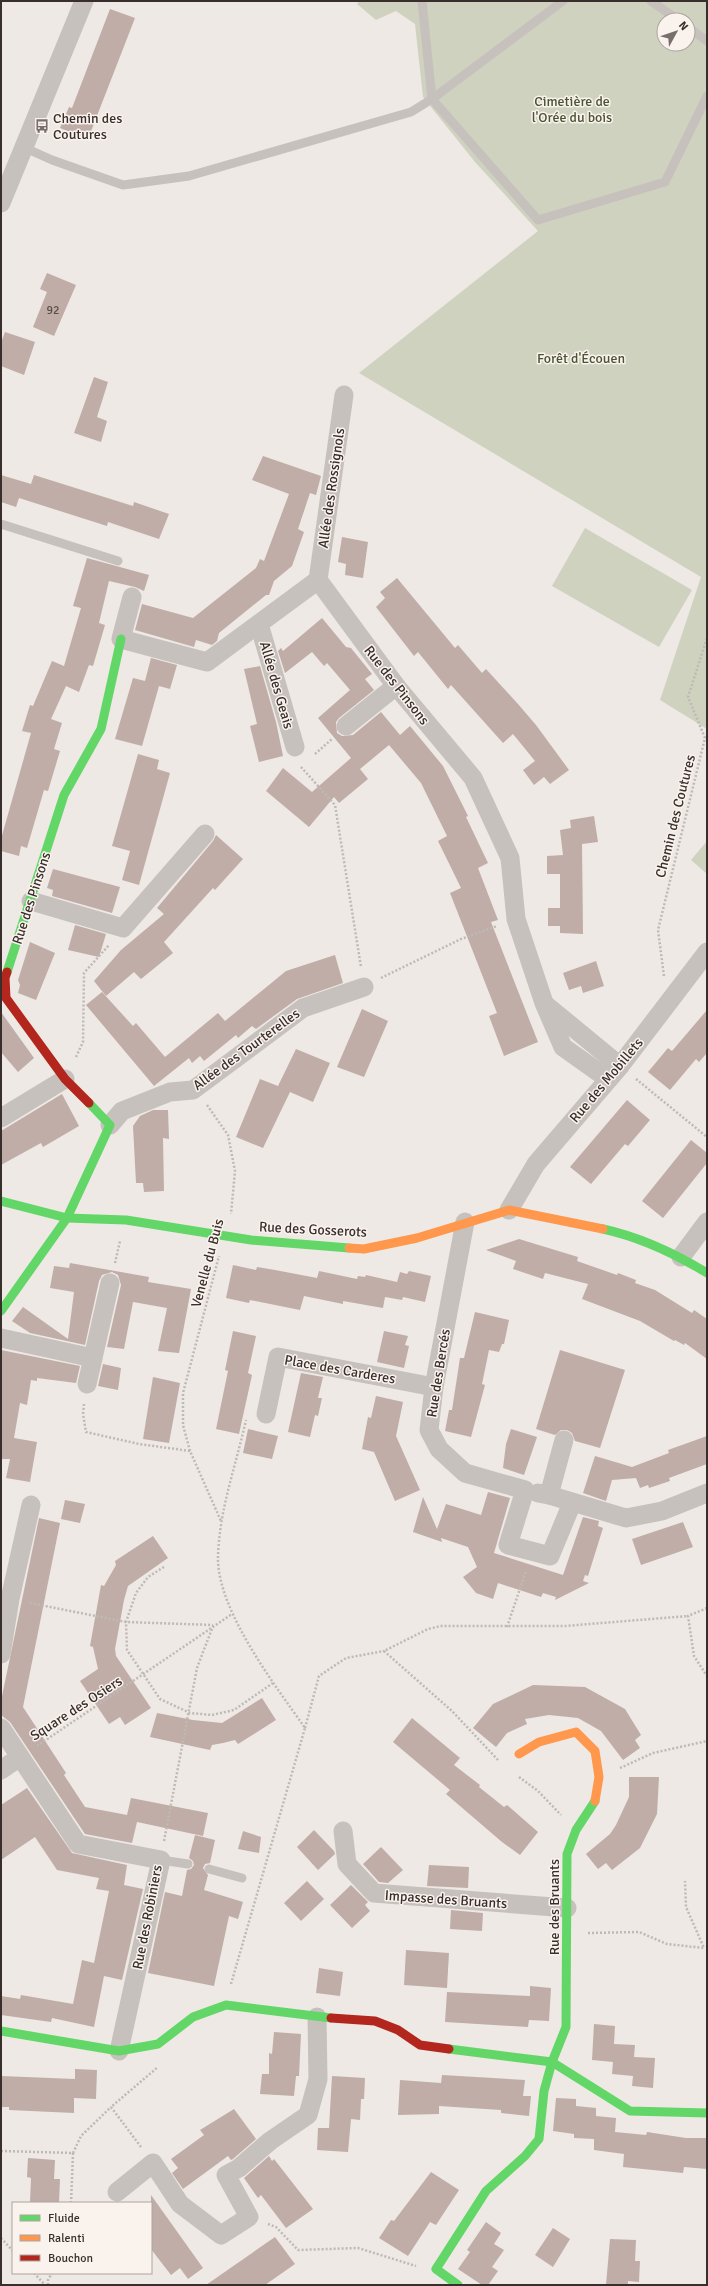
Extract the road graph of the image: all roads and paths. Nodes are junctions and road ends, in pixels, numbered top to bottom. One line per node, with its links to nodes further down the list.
1 (84, 1): 10 (street)
2 (422, 1): 9 (lane)
3 (563, 1): 9 (lane)
4 (650, 1): 5 (lane)
5 (666, 12)
6 (696, 33): 7 (lane)
7 (707, 41)
8 (707, 96): 9 (lane)
9 (432, 99): 10 (lane)
10 (23, 147): 11 (street)
11 (1, 203)
12 (344, 395): 15 (street, Allée des Rossignols)
13 (1, 524): 14 (lane)
14 (118, 561)
15 (318, 580): 17 (street); 20 (street, Rue des Pinsons)
16 (132, 597): 19 (street, Rue des Pinsons)
17 (259, 624): 19 (street); 22 (street, Allée des Geais)
18 (707, 638): 31 (path, Chemin des Coutures)
19 (121, 639): 26 (street, Rue des Pinsons)
20 (396, 686): 21 (street); 27 (street, Rue des Pinsons)
21 (346, 726): 23 (path)
22 (301, 754): 24 (path); 24 (path)
23 (312, 756)
24 (301, 766): 30 (path)
25 (205, 834): 28 (street)
26 (31, 901): 28 (street); 33 (street, Rue des Pinsons)
27 (516, 919): 30 (path); 32 (street, Rue des Pinsons)
28 (123, 928): 33 (path)
29 (707, 952): 31 (street, Rue des Mobillets)
30 (364, 987): 34 (street, Allée des Tourterelles)
31 (667, 1004): 32 (street, Rue des Mobillets)
32 (614, 1072): 37 (path); 39 (street, Rue des Mobillets)
33 (65, 1079): 35 (street); 36 (street, Rue des Pinsons)
34 (193, 1090): 36 (street, Allée des Tourterelles); 44 (path, Venelle du Buis)
35 (1, 1118)
36 (110, 1125): 40 (street)
37 (707, 1137)
38 (1, 1201): 40 (street, Rue des Gosserots)
39 (509, 1210): 42 (street, Rue des Gosserots); 45 (street, Rue des Gosserots)
40 (67, 1218): 41 (street, Rue des Gosserots); 48 (street)
41 (126, 1220): 44 (street, Rue des Gosserots); 47 (path)
42 (465, 1222): 44 (street, Rue des Gosserots); 52 (street, Rue des Bercés)
43 (707, 1222): 45 (street)
44 (225, 1235): 55 (path, Venelle du Buis)
45 (681, 1257): 46 (street, Rue des Gosserots)
46 (707, 1272)
47 (110, 1283): 50 (street)
48 (1, 1311)
49 (1, 1338): 50 (street)
50 (93, 1358): 51 (street)
51 (87, 1384): 55 (path)
52 (434, 1387): 53 (street, Place des Carderes); 56 (street, Rue des Bercés)
53 (266, 1414): 61 (path)
54 (564, 1440): 58 (street)
55 (190, 1451): 61 (path, Venelle du Buis)
56 (525, 1490): 58 (street, Rue des Bercés); 62 (street)
57 (707, 1493): 59 (street, Rue des Bercés)
58 (549, 1495): 59 (street, Rue des Bercés)
59 (572, 1503): 62 (street)
60 (31, 1505): 64 (street)
61 (222, 1522): 66 (path)
62 (532, 1552): 70 (path)
63 (164, 1567): 68 (path, Square des Osiers)
64 (6, 1598): 68 (path); 72 (street)
65 (707, 1608): 67 (path)
66 (232, 1614): 69 (path, Square des Osiers); 75 (path)
67 (688, 1616): 70 (path); 74 (path)
68 (126, 1622): 69 (path); 73 (path, Square des Osiers)
69 (213, 1625): 73 (path, Square des Osiers); 76 (path)
70 (507, 1627): 71 (path)
71 (384, 1651): 78 (path); 82 (path)
72 (1, 1654)
73 (143, 1675): 76 (path, Square des Osiers); 81 (path, Square des Osiers)
74 (707, 1676)
75 (273, 1683): 76 (path, Square des Osiers); 78 (path)
76 (190, 1712): 88 (path)
77 (1, 1728): 81 (street, Rue des Robiniers)
78 (305, 1728): 96 (path)
79 (707, 1741): 85 (path)
80 (518, 1754): 85 (street, Rue des Bruants)
81 (20, 1757): 83 (street); 88 (street, Rue des Robiniers)
82 (499, 1762)
83 (1, 1770)
84 (516, 1774): 86 (path)
85 (599, 1777): 86 (street, Rue des Bruants)
86 (576, 1830): 93 (street, Rue des Bruants)
87 (343, 1831): 93 (street, Impasse des Bruants)
88 (161, 1860): 89 (lane); 99 (street, Rue des Robiniers)
89 (188, 1864)
90 (209, 1869): 91 (lane)
91 (242, 1878)
92 (685, 1882): 95 (path)
93 (567, 1908): 94 (street, Rue des Bruants)
94 (568, 1932): 95 (path); 100 (street, Rue des Bruants)
95 (705, 1949)
96 (226, 2005): 97 (street); 99 (street)
97 (317, 2017): 100 (street); 109 (street)
98 (1, 2031): 99 (street)
99 (119, 2050)
100 (552, 2062): 103 (street); 112 (street, Rue des Bruants)
101 (163, 2063): 102 (path)
102 (111, 2107): 105 (path); 106 (path)
103 (707, 2113)
104 (1, 2151): 105 (path)
105 (72, 2153): 108 (path)
106 (153, 2163): 107 (street); 109 (street)
107 (117, 2192)
108 (71, 2202)
109 (249, 2217): 112 (path)
110 (1, 2238): 111 (path)
111 (12, 2250)
112 (436, 2269): 116 (street)
113 (35, 2274): 115 (path)
114 (51, 2274): 115 (path)
115 (47, 2285)
116 (458, 2285)

